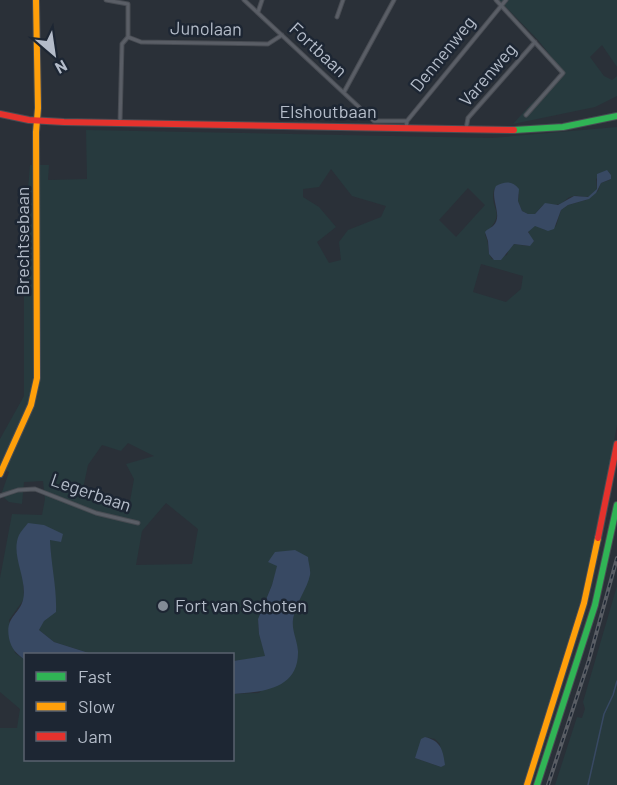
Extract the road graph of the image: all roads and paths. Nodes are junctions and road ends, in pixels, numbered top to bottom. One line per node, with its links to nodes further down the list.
1 (36, 0): 19 (main road, Brechtsebaan)
2 (106, 0): 13 (street)
3 (244, 0): 10 (street, Fortbaan)
4 (262, 0): 10 (street)
5 (343, 0): 11 (street)
6 (394, 0): 15 (street)
7 (496, 0): 9 (street)
8 (506, 0): 9 (street, Dennenweg)
9 (501, 5): 14 (street); 21 (street, Dennenweg)
10 (258, 12): 12 (street, Fortbaan)
11 (337, 17)
12 (282, 35): 13 (street, Junolaan); 15 (street, Fortbaan)
13 (128, 37): 20 (street)
14 (535, 42): 17 (street); 22 (street, Varenweg)
15 (344, 92): 21 (street, Fortbaan)
16 (0, 114): 19 (main road, Elshoutbaan)
17 (526, 115)
18 (617, 116): 22 (main road, Elshoutbaan)
19 (37, 121): 20 (main road, Elshoutbaan); 24 (main road, Brechtsebaan)
20 (120, 123): 21 (main road, Elshoutbaan)
21 (407, 124): 22 (main road, Elshoutbaan)
22 (466, 129)
23 (617, 444): 28 (main road)
24 (0, 474)
25 (0, 496): 27 (street, Legerbaan)
26 (617, 505): 29 (main road)
27 (138, 523)
28 (527, 785)
29 (537, 785)

